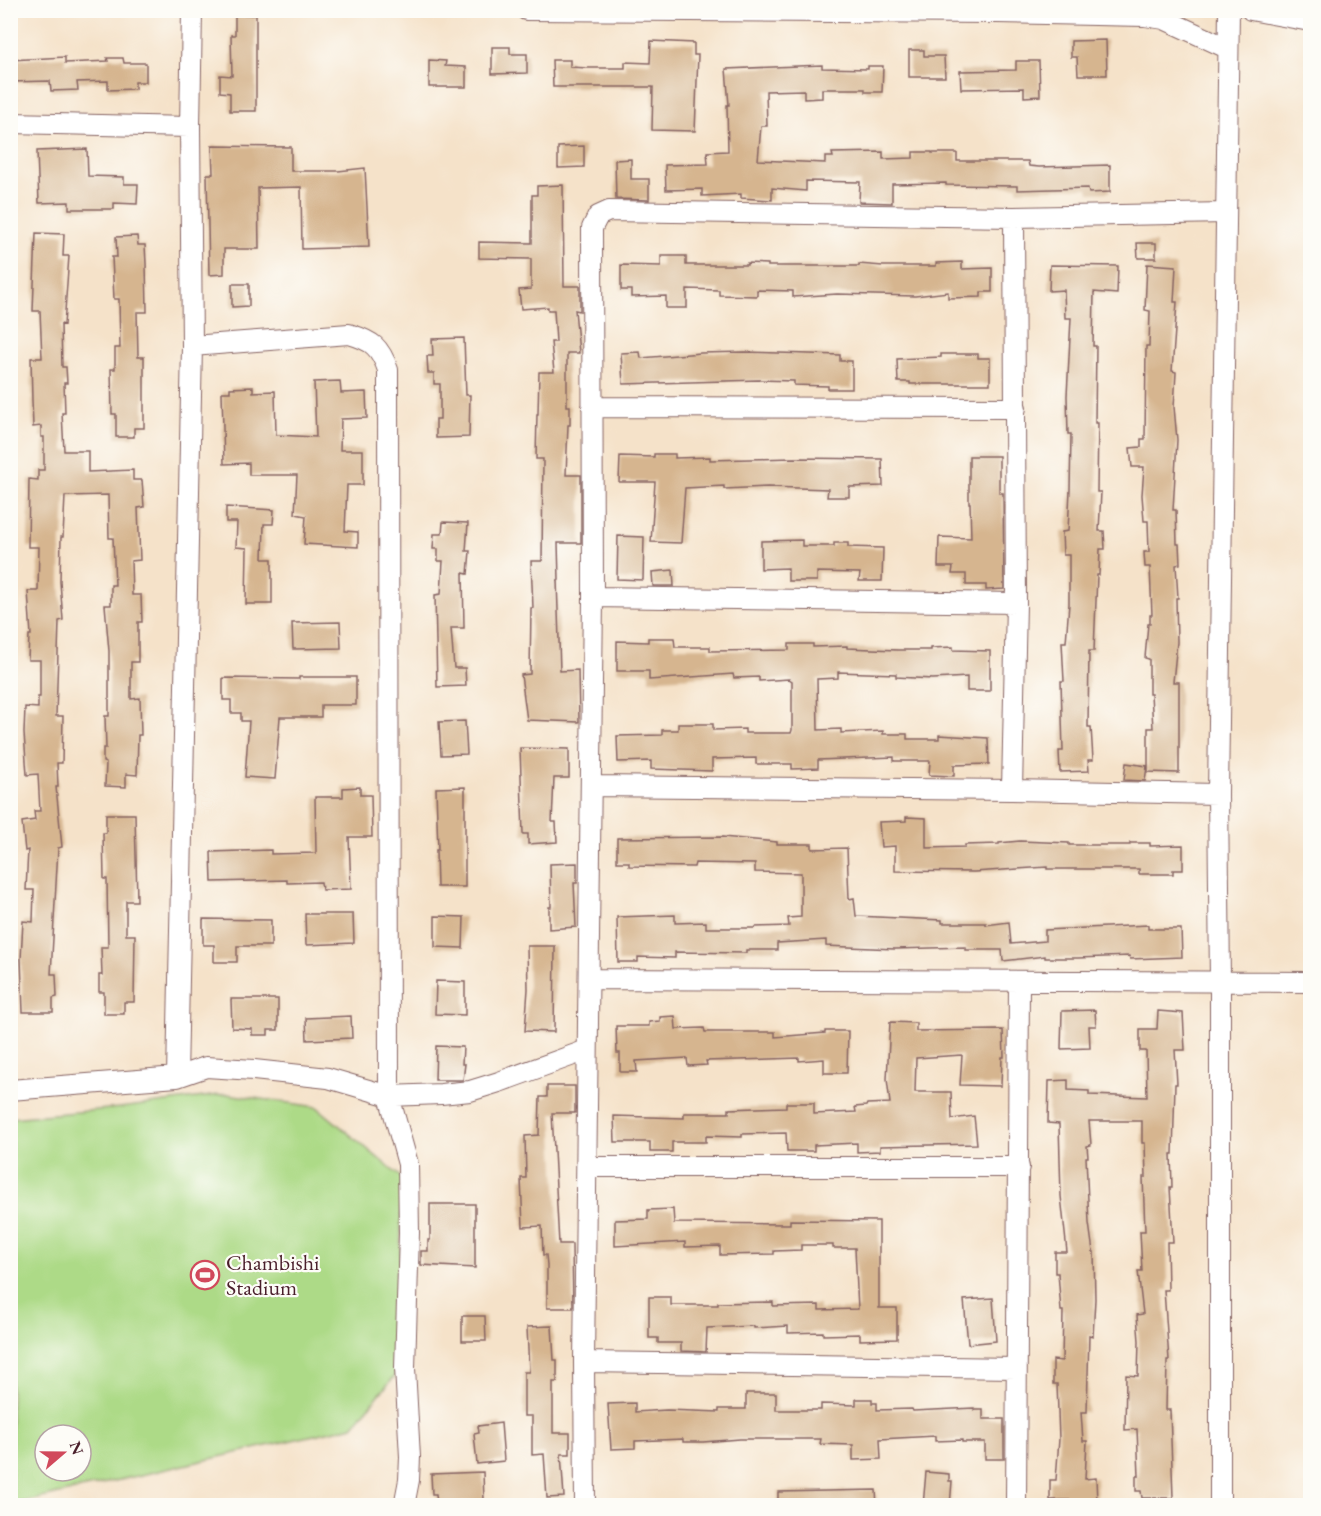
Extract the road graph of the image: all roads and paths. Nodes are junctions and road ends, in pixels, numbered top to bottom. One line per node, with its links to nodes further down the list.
1 (192, 10): 11 (street)
2 (526, 10): 5 (street)
3 (1229, 10): 9 (street)
4 (1251, 10): 8 (street)
5 (581, 11): 6 (street)
6 (793, 11): 7 (street)
7 (997, 12): 9 (street)
8 (1306, 24)
9 (1227, 48): 12 (street)
10 (10, 123): 11 (street)
11 (190, 127): 14 (street)
12 (1226, 213): 13 (street); 21 (street)
13 (1014, 217): 15 (street); 16 (street)
14 (192, 346): 27 (street); 29 (street)
15 (592, 407): 16 (street); 17 (street)
16 (1016, 408): 18 (street)
17 (593, 597): 18 (street); 19 (street)
18 (1016, 603): 20 (street)
19 (591, 786): 20 (street); 22 (street)
20 (1012, 790): 21 (street)
21 (1218, 794): 24 (street)
22 (589, 979): 23 (street); 26 (street)
23 (1019, 981): 24 (street); 31 (street)
24 (1220, 982): 25 (street); 37 (street)
25 (1311, 982)
26 (587, 1050): 29 (street); 30 (street)
27 (177, 1077): 28 (street); 29 (street)
28 (10, 1090)
29 (389, 1096): 34 (street)
30 (587, 1167): 31 (street); 32 (street)
31 (1019, 1167): 33 (street)
32 (584, 1362): 33 (street); 35 (street)
33 (1016, 1368): 36 (street)
34 (404, 1506)
35 (585, 1506)
36 (1016, 1506)
37 (1220, 1506)

